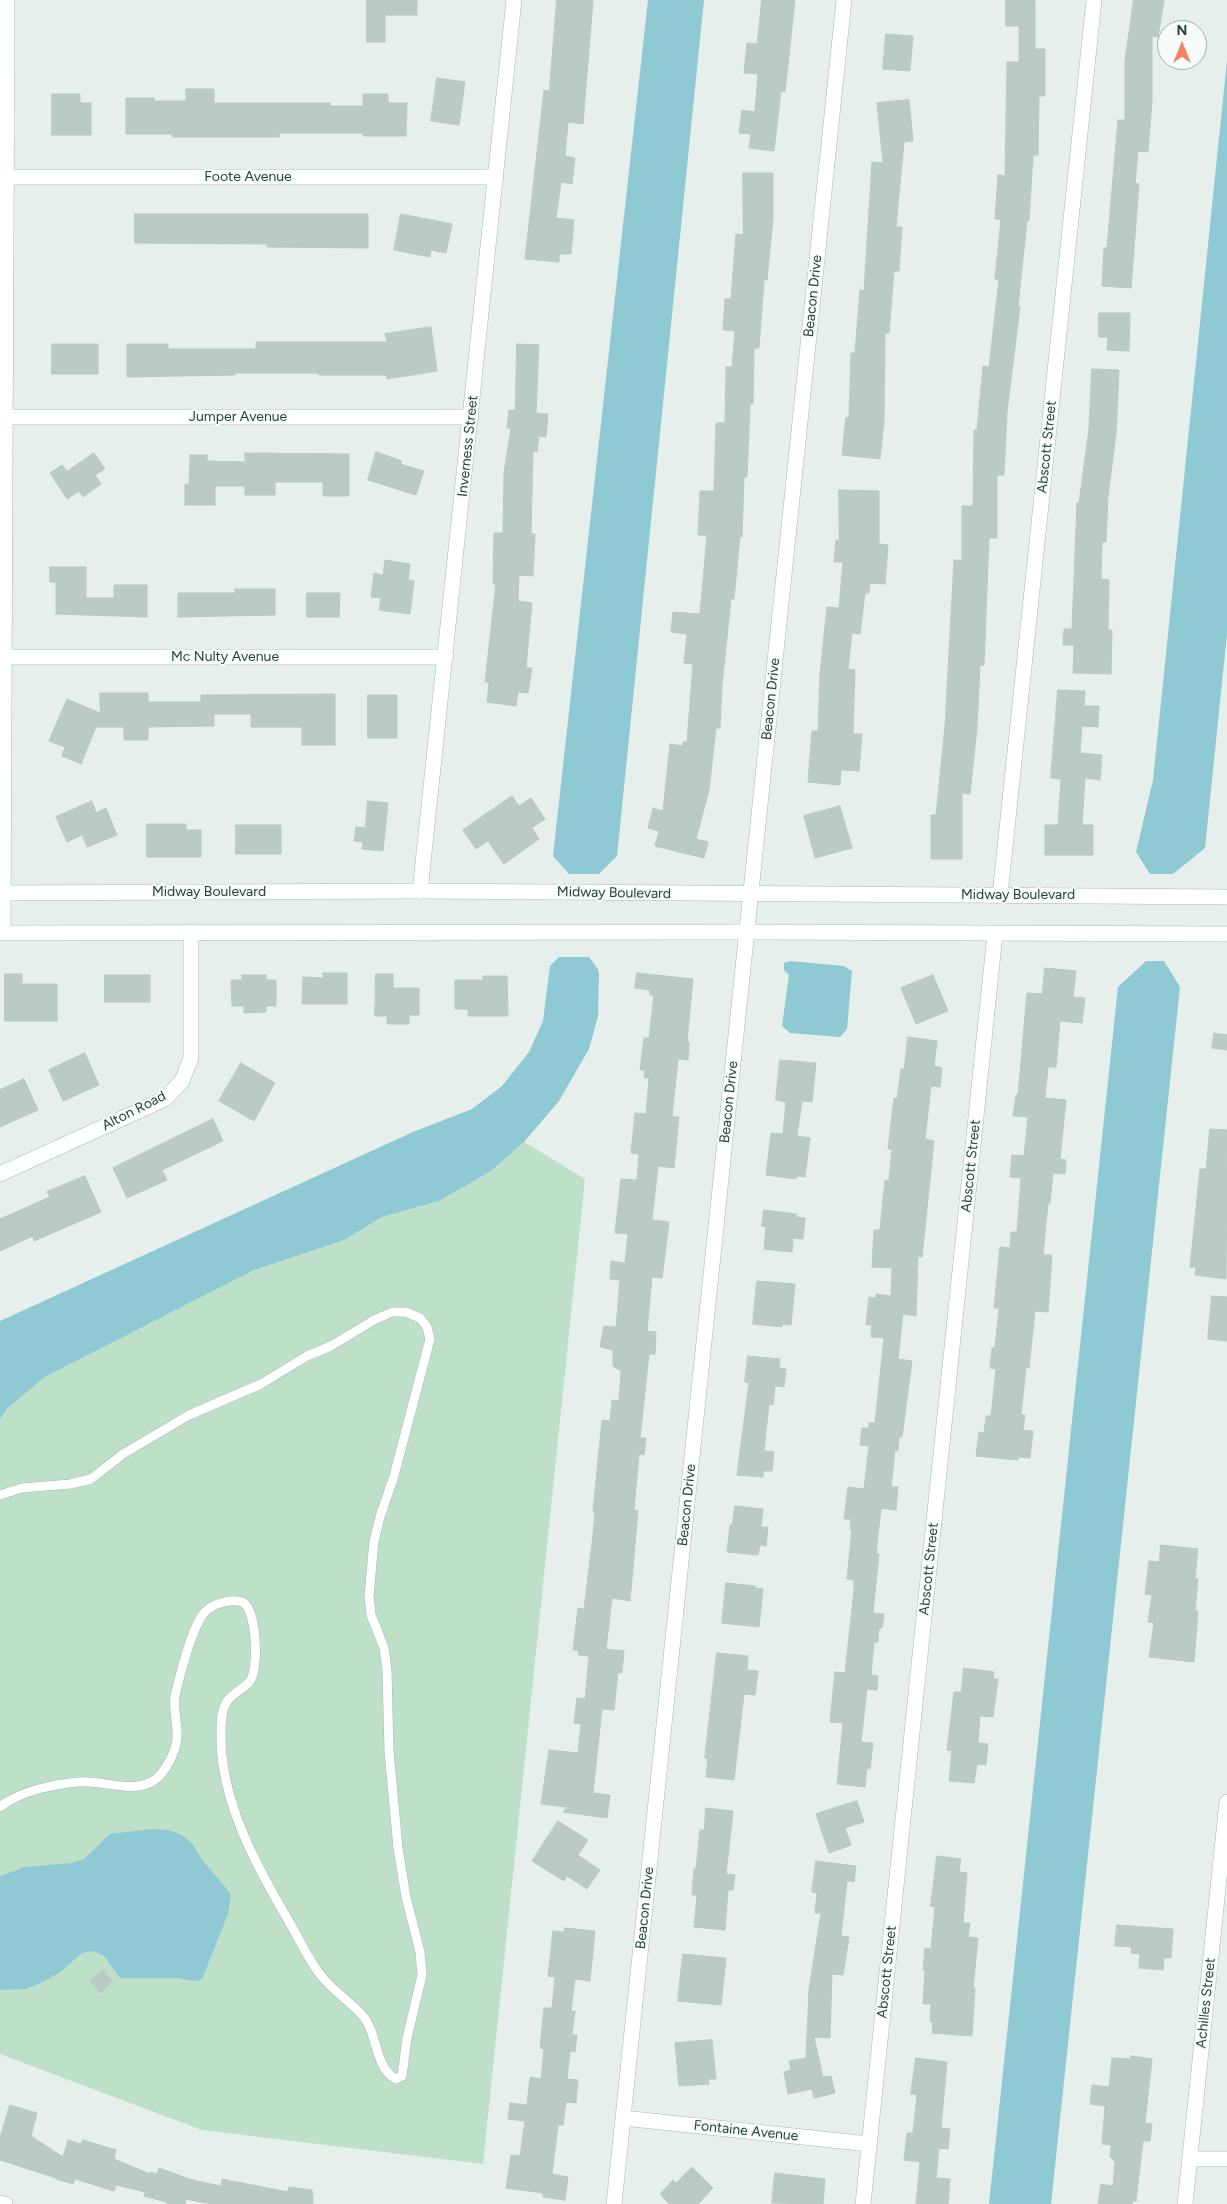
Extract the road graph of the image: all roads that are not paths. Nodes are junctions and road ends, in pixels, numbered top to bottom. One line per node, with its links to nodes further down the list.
1 (7, 0): 5 (street)
2 (514, 0): 6 (street, Inverness Street)
3 (844, 0): 13 (street, Beacon Drive)
4 (1094, 0): 14 (street, Abscott Street)
5 (3, 177): 6 (street, Foote Avenue); 7 (street)
6 (496, 177): 8 (street, Inverness Street)
7 (5, 417): 8 (street, Jumper Avenue); 9 (street)
8 (471, 417): 10 (street, Inverness Street)
9 (2, 657): 10 (street, Mc Nulty Avenue); 12 (street)
10 (446, 657): 11 (street, Inverness Street)
11 (420, 891): 12 (street, Midway Boulevard); 13 (street, Midway Boulevard)
12 (2, 893): 18 (street)
13 (751, 893): 14 (street, Midway Boulevard); 17 (street, Beacon Drive)
14 (1000, 895): 15 (street, Midway Boulevard)
15 (1227, 897)
16 (191, 932): 17 (street); 18 (street); 21 (street, Alton Road)
17 (747, 932): 19 (street); 26 (street, Beacon Drive)
18 (1, 934)
19 (995, 934): 20 (street); 27 (street, Abscott Street)
20 (1227, 934)
21 (0, 1174)
22 (0, 1495): 24 (lane)
23 (1227, 1802): 25 (street, Achilles Street)
24 (0, 1807)
25 (1221, 1919): 28 (street, Achilles Street)
26 (622, 2118): 27 (street, Fontaine Avenue); 32 (street, Beacon Drive)
27 (869, 2144): 33 (street, Abscott Street)
28 (1190, 2159): 29 (street); 34 (street, Achilles Street)
29 (1227, 2159)
30 (0, 2203): 31 (street)
31 (5, 2204)
32 (614, 2204)
33 (863, 2204)
34 (1185, 2204)

